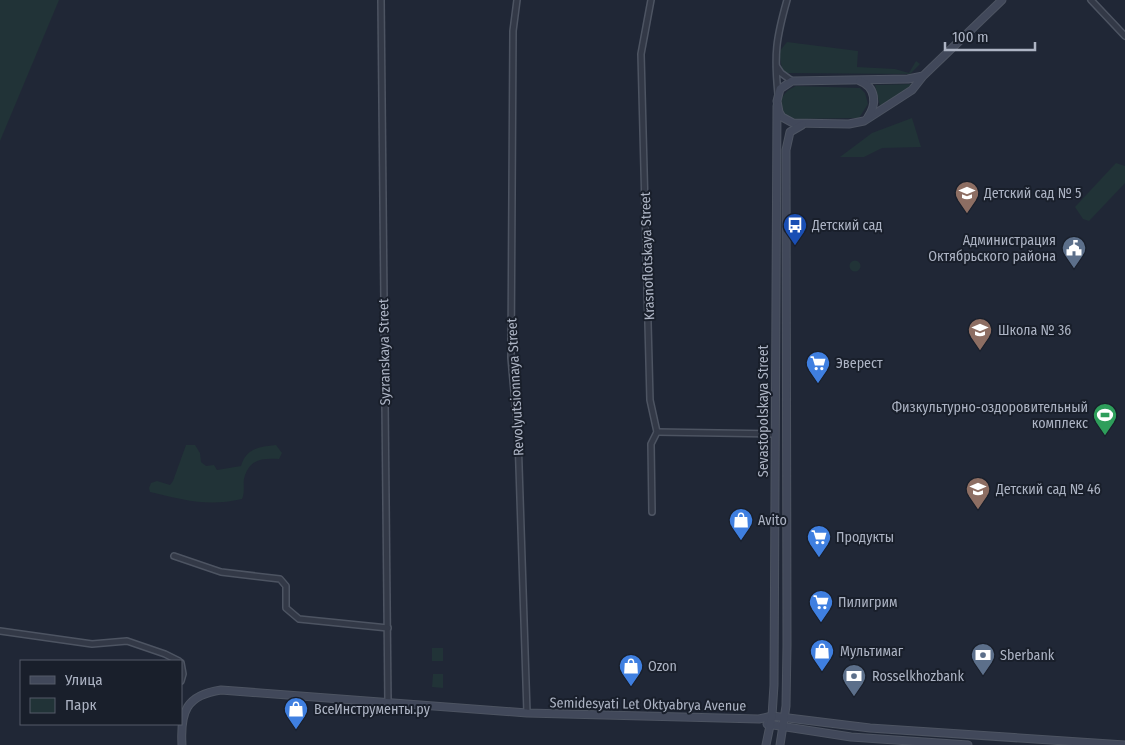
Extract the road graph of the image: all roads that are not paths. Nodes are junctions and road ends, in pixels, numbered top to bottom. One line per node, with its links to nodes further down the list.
1 (381, 0): 25 (street, Syzranskaya Street)
2 (517, 0): 30 (street, Revolyutsionnaya Street)
3 (651, 0): 16 (street, Krasnoflotskaya Street)
4 (787, 0): 8 (street)
5 (1002, 0): 9 (street)
6 (1090, 0): 7 (street)
7 (1125, 36)
8 (775, 65): 11 (street); 12 (street)
9 (923, 76): 10 (street); 14 (street)
10 (854, 80): 11 (street); 14 (street)
11 (792, 81): 12 (street)
12 (778, 95): 13 (street, Sevastopolskaya Street)
13 (777, 106): 15 (street); 17 (street, Sevastopolskaya Street)
14 (864, 121): 15 (street)
15 (802, 124): 18 (street, Sevastopolskaya Street)
16 (656, 432): 17 (street); 19 (street, Krasnoflotskaya Street)
17 (775, 434): 18 (street); 21 (street, Sevastopolskaya Street)
18 (786, 434): 22 (street, Sevastopolskaya Street)
19 (652, 512)
20 (174, 556): 25 (street)
21 (775, 568): 22 (street); 23 (street, Sevastopolskaya Street)
22 (786, 569): 24 (street, Sevastopolskaya Street)
23 (774, 601): 24 (street); 31 (street, Sevastopolskaya Street)
24 (787, 601): 32 (street, Sevastopolskaya Street)
25 (388, 628): 28 (street, Syzranskaya Street)
26 (0, 631): 27 (street)
27 (176, 660)
28 (388, 703): 29 (street, Semidesyati Let Oktyabrya Avenue); 30 (street, Semidesyati Let Oktyabrya Avenue)
29 (182, 712): 39 (street)
30 (527, 713): 33 (street, Semidesyati Let Oktyabrya Avenue)
31 (772, 716): 32 (street, Semidesyati Let Oktyabrya Avenue); 33 (street, Semidesyati Let Oktyabrya Avenue); 34 (street, Sevastopolskaya Street)
32 (784, 718): 35 (street, Sevastopolskaya Street); 36 (street, Semidesyati Let Oktyabrya Avenue)
33 (759, 719): 34 (street)
34 (770, 725): 35 (street); 40 (street, Sevastopolskaya Street)
35 (783, 728): 38 (street); 41 (street, Sevastopolskaya Street)
36 (944, 732): 37 (street, Semidesyati Let Oktyabrya Avenue); 38 (street)
37 (1026, 741): 43 (street, Semidesyati Let Oktyabrya Avenue)
38 (946, 743): 42 (street)
39 (182, 745)
40 (766, 745)
41 (780, 745)
42 (968, 745)
43 (1111, 745): 44 (street, Semidesyati Let Oktyabrya Avenue)
44 (1125, 745)

